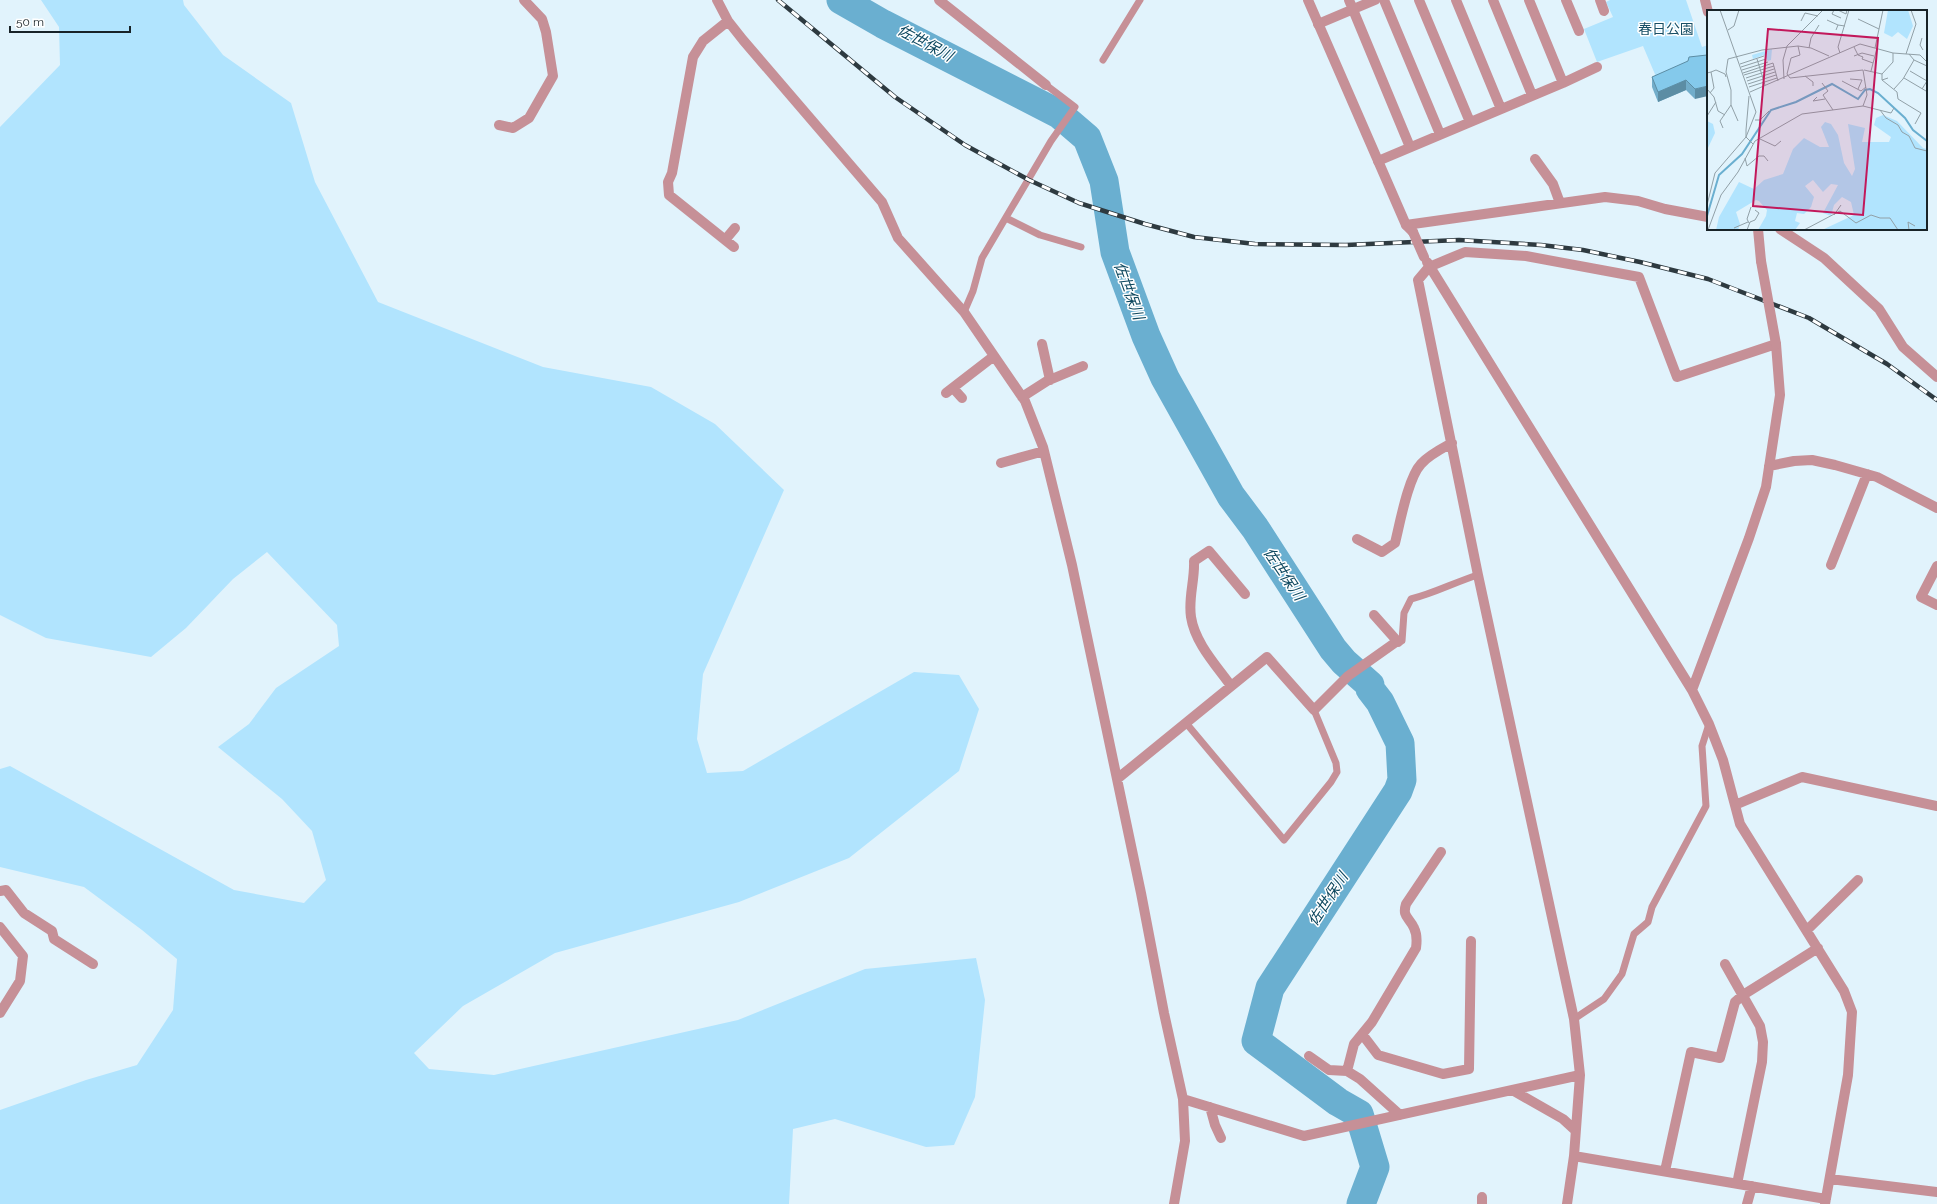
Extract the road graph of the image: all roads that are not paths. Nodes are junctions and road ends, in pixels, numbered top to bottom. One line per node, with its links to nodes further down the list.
1 (524, 0): 28 (street)
2 (717, 0): 18 (street)
3 (939, 0): 24 (street)
4 (1140, 0): 21 (lane)
5 (1308, 0): 19 (street)
6 (1375, 0): 15 (street)
7 (1384, 0): 29 (street)
8 (1419, 0): 27 (street)
9 (1456, 0): 26 (street)
10 (1493, 0): 25 (street)
11 (1529, 0): 23 (street)
12 (1566, 0): 20 (street)
13 (1600, 0): 17 (street)
14 (1706, 0): 16 (street)
15 (1351, 5): 19 (street); 30 (street)
16 (1708, 10)
17 (1604, 11)
18 (728, 21): 40 (street); 44 (street)
19 (1318, 24): 32 (street)
20 (1579, 31)
21 (1102, 60)
22 (1597, 67): 23 (street)
23 (1563, 82): 25 (street)
24 (1046, 85): 35 (lane)
25 (1532, 95): 26 (street)
26 (1501, 109): 27 (street)
27 (1470, 122): 29 (street)
28 (498, 125)
29 (1440, 134): 30 (street)
30 (1410, 147): 32 (street)
31 (1535, 159): 33 (street)
32 (1378, 161): 37 (street)
33 (1560, 203): 34 (street); 37 (street)
34 (1707, 217)
35 (1006, 218): 42 (lane); 44 (lane)
36 (734, 228): 40 (street)
37 (1409, 229): 43 (street, bridge)
38 (1758, 230): 46 (street, bridge)
39 (1782, 230): 49 (street)
40 (725, 240): 41 (street)
41 (734, 247)
42 (1082, 247)
43 (1429, 267): 46 (street); 53 (street); 68 (street)
44 (964, 312): 47 (street)
45 (1042, 344): 50 (street)
46 (1776, 344): 56 (street)
47 (994, 356): 51 (street); 52 (street)
48 (1083, 366): 50 (street)
49 (1937, 377)
50 (1050, 380): 51 (street)
51 (1022, 397): 54 (street)
52 (962, 398)
53 (1452, 443): 59 (street); 62 (street)
54 (1044, 451): 55 (street); 72 (street)
55 (1001, 462)
56 (1769, 466): 57 (street); 68 (street)
57 (1867, 474): 58 (street); 60 (street)
58 (1937, 508)
59 (1357, 539)
60 (1831, 565)
61 (1937, 566): 64 (street)
62 (1478, 575): 66 (lane); 86 (street)
63 (1245, 594): 67 (street)
64 (1937, 605)
65 (1374, 615): 66 (street)
66 (1397, 642): 69 (street)
67 (1231, 686): 69 (street); 70 (street)
68 (1692, 690): 71 (street)
69 (1314, 710): 70 (lane)
70 (1186, 723): 72 (street)
71 (1709, 724): 73 (street); 86 (lane)
72 (1117, 779): 92 (street)
73 (1735, 805): 74 (street); 79 (street)
74 (1937, 806)
75 (1441, 852): 87 (street)
76 (1858, 880): 79 (street)
77 (0, 891): 82 (street)
78 (0, 927): 85 (street)
79 (1807, 930): 81 (street)
80 (1471, 941): 87 (street)
81 (1818, 948): 84 (street); 99 (street)
82 (93, 964)
83 (1725, 964): 84 (street)
84 (1742, 995): 98 (street); 100 (street)
85 (0, 1013)
86 (1574, 1019): 90 (street)
87 (1362, 1034): 89 (street)
88 (1309, 1056): 89 (street)
89 (1347, 1071): 94 (street)
90 (1580, 1075): 91 (street); 95 (street)
91 (1512, 1090): 94 (street); 95 (street)
92 (1183, 1099): 93 (street); 104 (street)
93 (1210, 1107): 94 (street); 96 (street)
94 (1400, 1115)
95 (1575, 1130): 97 (street)
96 (1221, 1138)
97 (1574, 1156): 98 (street); 105 (street)
98 (1665, 1171): 100 (street)
99 (1830, 1179): 102 (street); 103 (street)
100 (1737, 1184): 101 (street)
101 (1752, 1186): 103 (street); 106 (street)
102 (1937, 1192)
103 (1825, 1202)
104 (1174, 1204)
105 (1568, 1204)
106 (1747, 1204)

